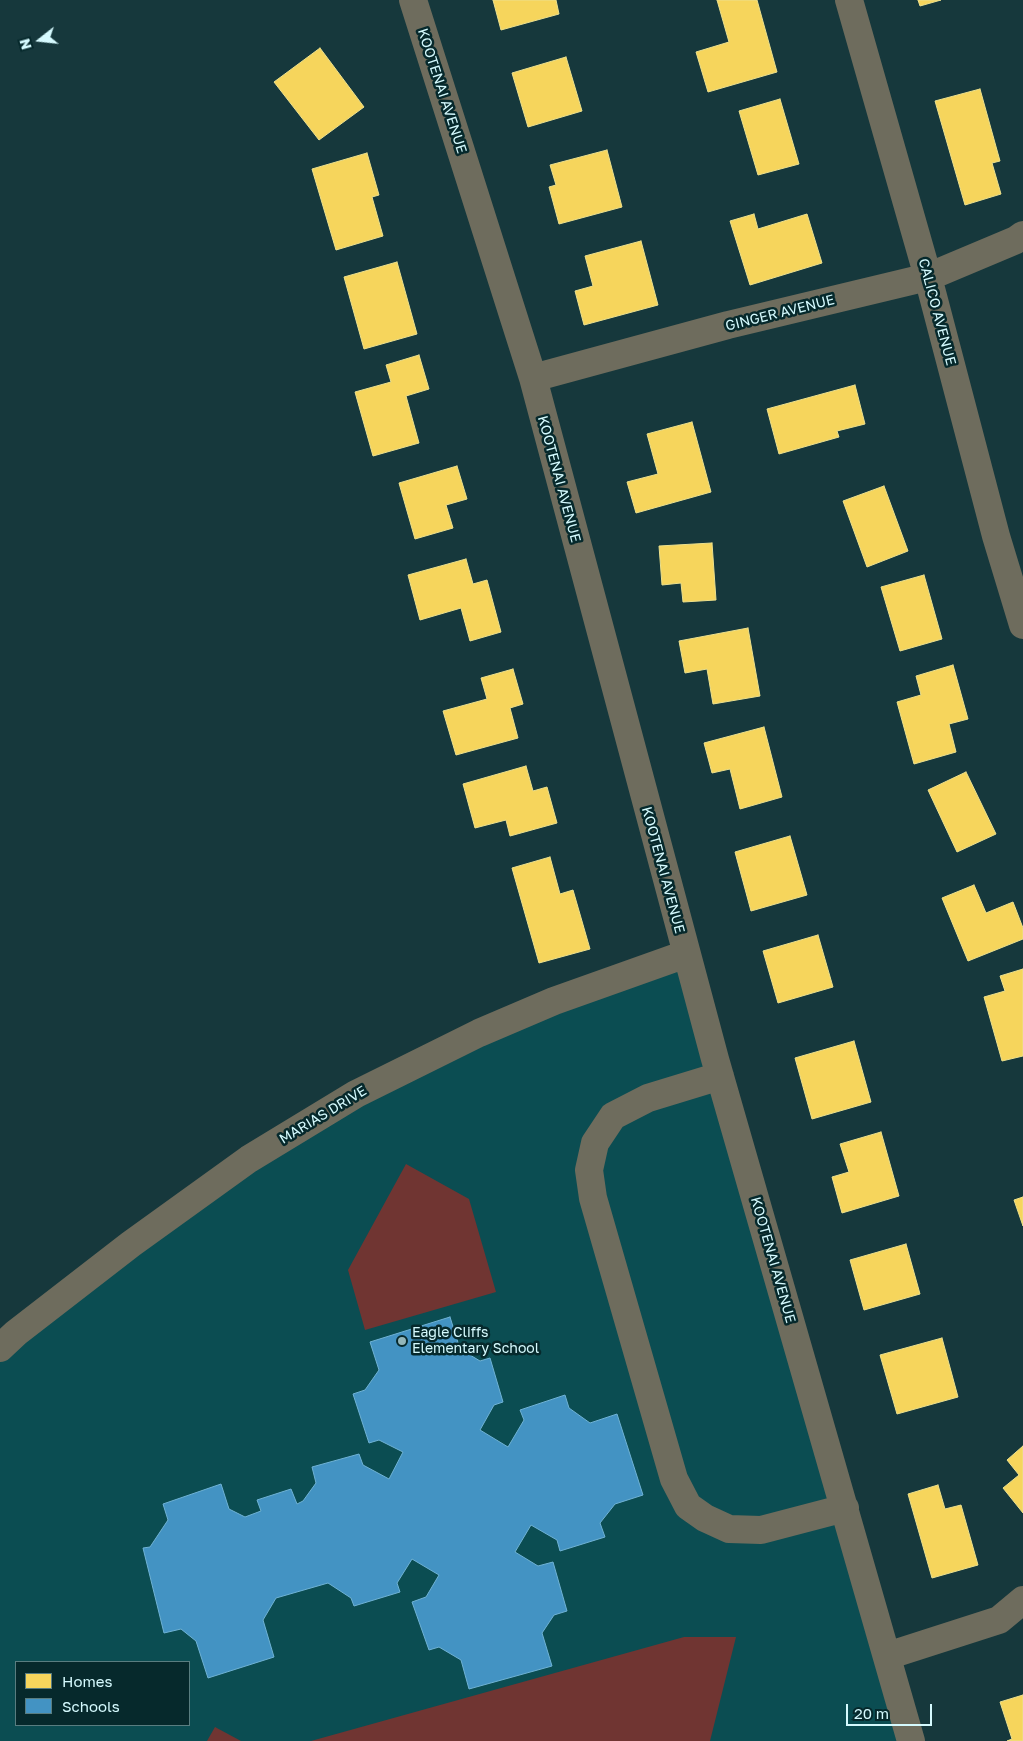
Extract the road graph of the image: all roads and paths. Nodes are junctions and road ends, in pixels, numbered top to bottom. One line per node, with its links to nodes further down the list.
1 (413, 0): 5 (street, KOOTENAI AVENUE)
2 (849, 0): 4 (street, CALICO AVENUE)
3 (1023, 235): 4 (street, GINGER AVENUE)
4 (928, 277): 5 (street, GINGER AVENUE); 6 (street, CALICO AVENUE)
5 (533, 378): 7 (street, KOOTENAI AVENUE)
6 (1023, 625)
7 (686, 954): 8 (street, KOOTENAI AVENUE); 9 (street, MARIAS DRIVE)
8 (720, 1076): 10 (street, KOOTENAI AVENUE); 10 (street)
9 (0, 1348)
10 (845, 1508): 12 (street, KOOTENAI AVENUE)
11 (1023, 1600): 12 (street)
12 (886, 1656): 13 (street, KOOTENAI AVENUE)
13 (911, 1741)

